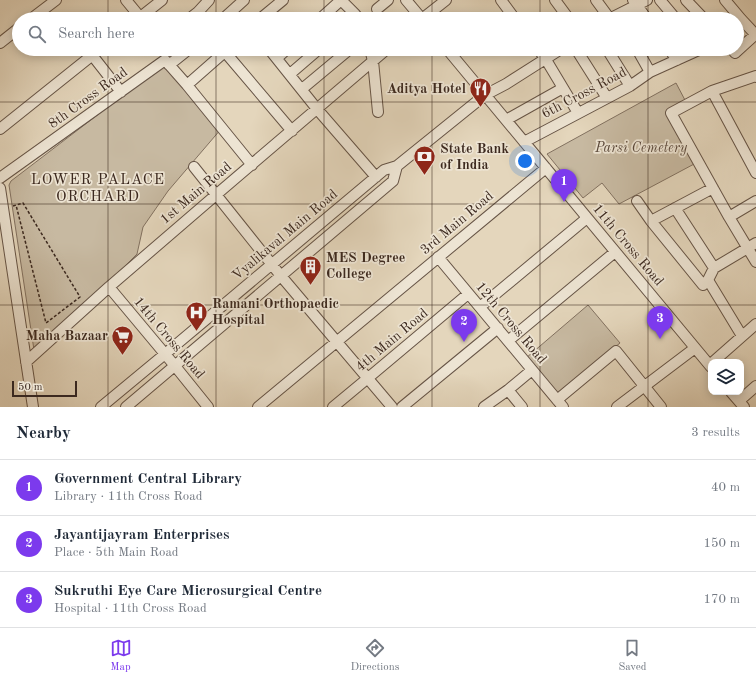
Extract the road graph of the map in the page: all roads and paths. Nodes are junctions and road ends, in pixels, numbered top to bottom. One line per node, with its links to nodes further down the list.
1 (56, 0): 20 (street)
2 (126, 0): 21 (street)
3 (162, 0): 22 (street)
4 (209, 0): 23 (street)
5 (244, 0): 24 (street)
6 (283, 0): 25 (street)
7 (341, 0): 26 (street); 27 (street)
8 (388, 0): 19 (street)
9 (406, 0): 28 (street)
10 (446, 0): 29 (street)
11 (555, 0): 31 (street)
12 (596, 0): 32 (street)
13 (648, 0): 18 (street)
14 (660, 0): 35 (street)
15 (686, 0): 36 (street)
16 (725, 0): 37 (street)
17 (504, 1): 30 (street)
18 (635, 3): 33 (street); 34 (street)
19 (378, 8)
20 (40, 12)
21 (135, 12)
22 (147, 12)
23 (198, 12)
24 (231, 12)
25 (268, 12)
26 (328, 12)
27 (353, 12)
28 (416, 12)
29 (431, 12)
30 (511, 12)
31 (564, 12)
32 (608, 12)
33 (622, 12)
34 (642, 12)
35 (670, 12)
36 (697, 12)
37 (733, 12)
38 (744, 25): 40 (street)
39 (12, 34): 41 (street)
40 (756, 35): 42 (street)
41 (0, 43)
42 (744, 45)
43 (91, 56): 79 (street)
44 (98, 56): 72 (street)
45 (181, 56): 63 (street)
46 (220, 56): 67 (street)
47 (232, 56): 80 (street)
48 (311, 56): 65 (street)
49 (342, 56): 70 (street)
50 (372, 56): 62 (street)
51 (379, 56): 62 (street, 1st Main Road)
52 (452, 56): 73 (street, 11th Cross Road)
53 (549, 56): 60 (street, Vyalikaval Main Road)
54 (580, 56): 74 (street)
55 (611, 56): 68 (street)
56 (641, 56): 64 (street)
57 (674, 56): 61 (street)
58 (686, 56): 61 (street, 6th Cross Road)
59 (277, 58): 65 (street)
60 (545, 58): 69 (street); 73 (street, Vyalikaval Main Road)
61 (677, 60): 64 (street, 6th Cross Road)
62 (373, 61): 75 (street, 1st Main Road); 76 (street)
63 (169, 66): 67 (street); 72 (street, 8th Cross Road)
64 (650, 72): 68 (street, 6th Cross Road)
65 (290, 74): 70 (street)
66 (756, 77): 71 (street)
67 (187, 85): 82 (street)
68 (630, 86): 74 (street, 6th Cross Road)
69 (563, 88): 77 (street); 78 (street)
70 (302, 89): 75 (street)
71 (712, 91): 86 (street); 90 (street)
72 (121, 92): 88 (street, 8th Cross Road)
73 (485, 95): 78 (street, 11th Cross Road); 83 (street, Vyalikaval Main Road)
74 (607, 98): 77 (street, 6th Cross Road)
75 (317, 109): 80 (street, 1st Main Road); 87 (street)
76 (378, 112)
77 (578, 113): 81 (street, 6th Cross Road)
78 (506, 120): 81 (street, 11th Cross Road)
79 (0, 129)
80 (292, 131): 82 (street, 1st Main Road)
81 (524, 142): 85 (street, 11th Cross Road)
82 (252, 165): 91 (street, 1st Main Road)
83 (397, 166): 87 (street, Vyalikaval Main Road); 107 (street, Vyalikaval Main Road)
84 (194, 167): 91 (street)
85 (546, 168): 98 (street, 11th Cross Road); 103 (street, 3rd Main Road)
86 (756, 173)
87 (376, 177): 105 (street, Vyalikaval Main Road)
88 (0, 178)
89 (0, 188): 96 (street)
90 (713, 188): 95 (street); 97 (street)
91 (217, 194): 105 (street); 109 (street, 1st Main Road)
92 (637, 201): 99 (street)
93 (756, 201): 97 (street)
94 (16, 205): 94 (path); 96 (path)
95 (675, 208): 99 (street); 106 (street)
96 (3, 209): 100 (street)
97 (729, 217): 101 (street)
98 (587, 218): 102 (street, 11th Cross Road); 111 (street)
99 (651, 221): 108 (street)
100 (3, 231): 121 (street)
101 (752, 246): 104 (street); 106 (street)
102 (615, 252): 116 (street); 117 (street, 11th Cross Road)
103 (438, 257): 110 (street, 12th Cross Road); 115 (street, 3rd Main Road)
104 (756, 262)
105 (272, 264): 107 (street); 118 (street, Vyalikaval Main Road)
106 (714, 268): 108 (street)
107 (281, 276): 115 (street); 122 (street, Vyalikaval Main Road)
108 (708, 280): 114 (street)
109 (109, 287): 118 (street, 14th Cross Road); 121 (street, 1st Main Road)
110 (468, 294): 111 (street, 12th Cross Road); 124 (street, 4th Main Road)
111 (480, 307): 113 (street, 12th Cross Road)
112 (756, 324): 114 (street)
113 (498, 328): 116 (street, 12th Cross Road); 139 (street)
114 (742, 336): 119 (street)
115 (337, 341): 124 (street); 136 (street, 3rd Main Road)
116 (508, 341): 123 (street, 12th Cross Road)
117 (695, 348): 120 (street, 11th Cross Road); 125 (street)
118 (165, 354): 122 (street, 14th Cross Road); 133 (street, Vyalikaval Main Road)
119 (717, 359)
120 (708, 361)
121 (26, 362): 132 (street)
122 (175, 366): 134 (street, Vyalikaval Main Road); 135 (street, 14th Cross Road)
123 (532, 370): 127 (street); 129 (street, 12th Cross Road)
124 (368, 378): 137 (street, 4th Main Road); 138 (street)
125 (645, 386): 129 (street); 131 (street); 142 (street)
126 (756, 386): 130 (street)
127 (508, 390): 140 (street); 141 (street)
128 (734, 395): 130 (street)
129 (560, 404)
130 (741, 404)
131 (619, 406)
132 (33, 407)
133 (101, 407)
134 (126, 407)
135 (208, 407)
136 (258, 407)
137 (333, 407)
138 (392, 407)
139 (402, 407)
140 (484, 407)
141 (522, 407)
142 (661, 407)

